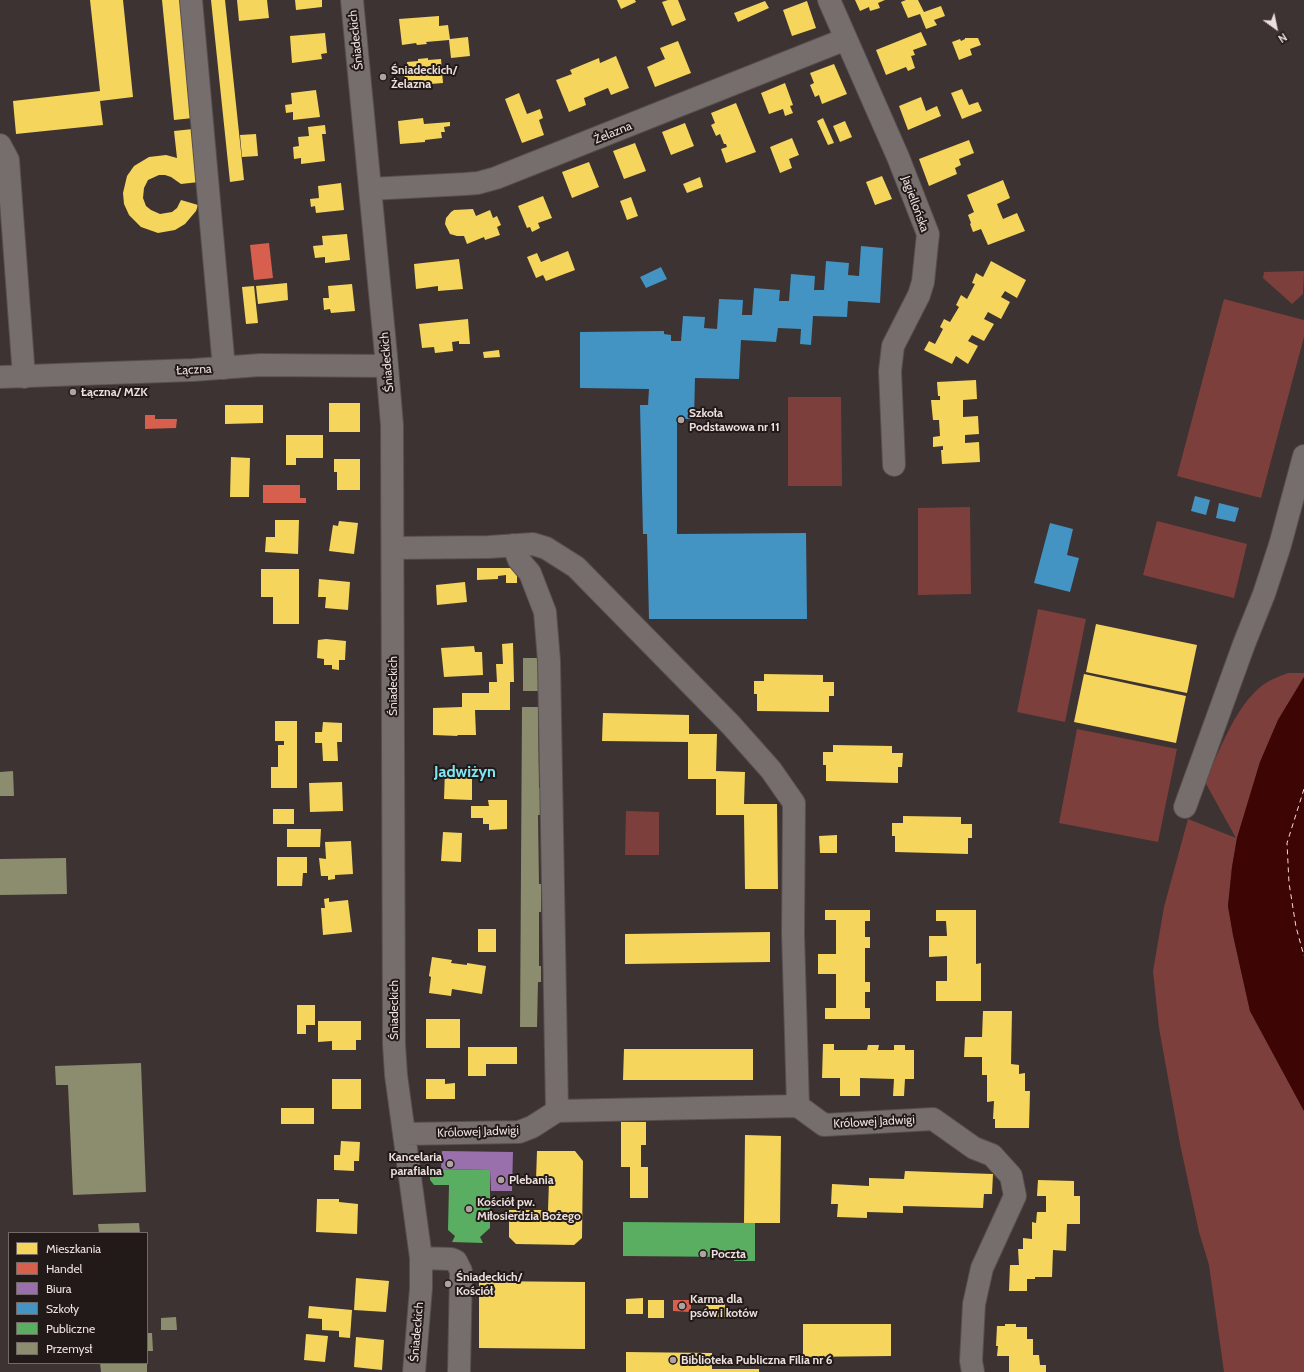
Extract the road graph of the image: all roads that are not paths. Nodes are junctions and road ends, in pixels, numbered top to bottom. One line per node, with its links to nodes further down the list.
1 (191, 0): 8 (street)
2 (352, 0): 6 (street, Śniadeckich)
3 (829, 0): 4 (street, Jagiellońska)
4 (846, 39): 6 (street, Żelazna); 12 (street, Jagiellońska)
5 (0, 145): 10 (street)
6 (370, 189): 7 (street, Śniadeckich)
7 (388, 366): 8 (street, Łączna); 14 (street, Śniadeckich)
8 (224, 368): 10 (street, Łączna)
9 (0, 376): 10 (street, Łączna)
10 (24, 376)
11 (1304, 456): 15 (street)
12 (894, 465)
13 (512, 545): 14 (street); 16 (street); 17 (street)
14 (393, 548): 18 (street, Śniadeckich)
15 (1185, 807)
16 (798, 1106): 17 (street); 22 (street, Królowej Jadwigi)
17 (557, 1111): 18 (street, Królowej Jadwigi)
18 (404, 1134): 19 (street, Śniadeckich)
19 (421, 1258): 20 (street, Śniadeckich); 21 (street)
20 (414, 1372)
21 (459, 1372)
22 (973, 1372)

